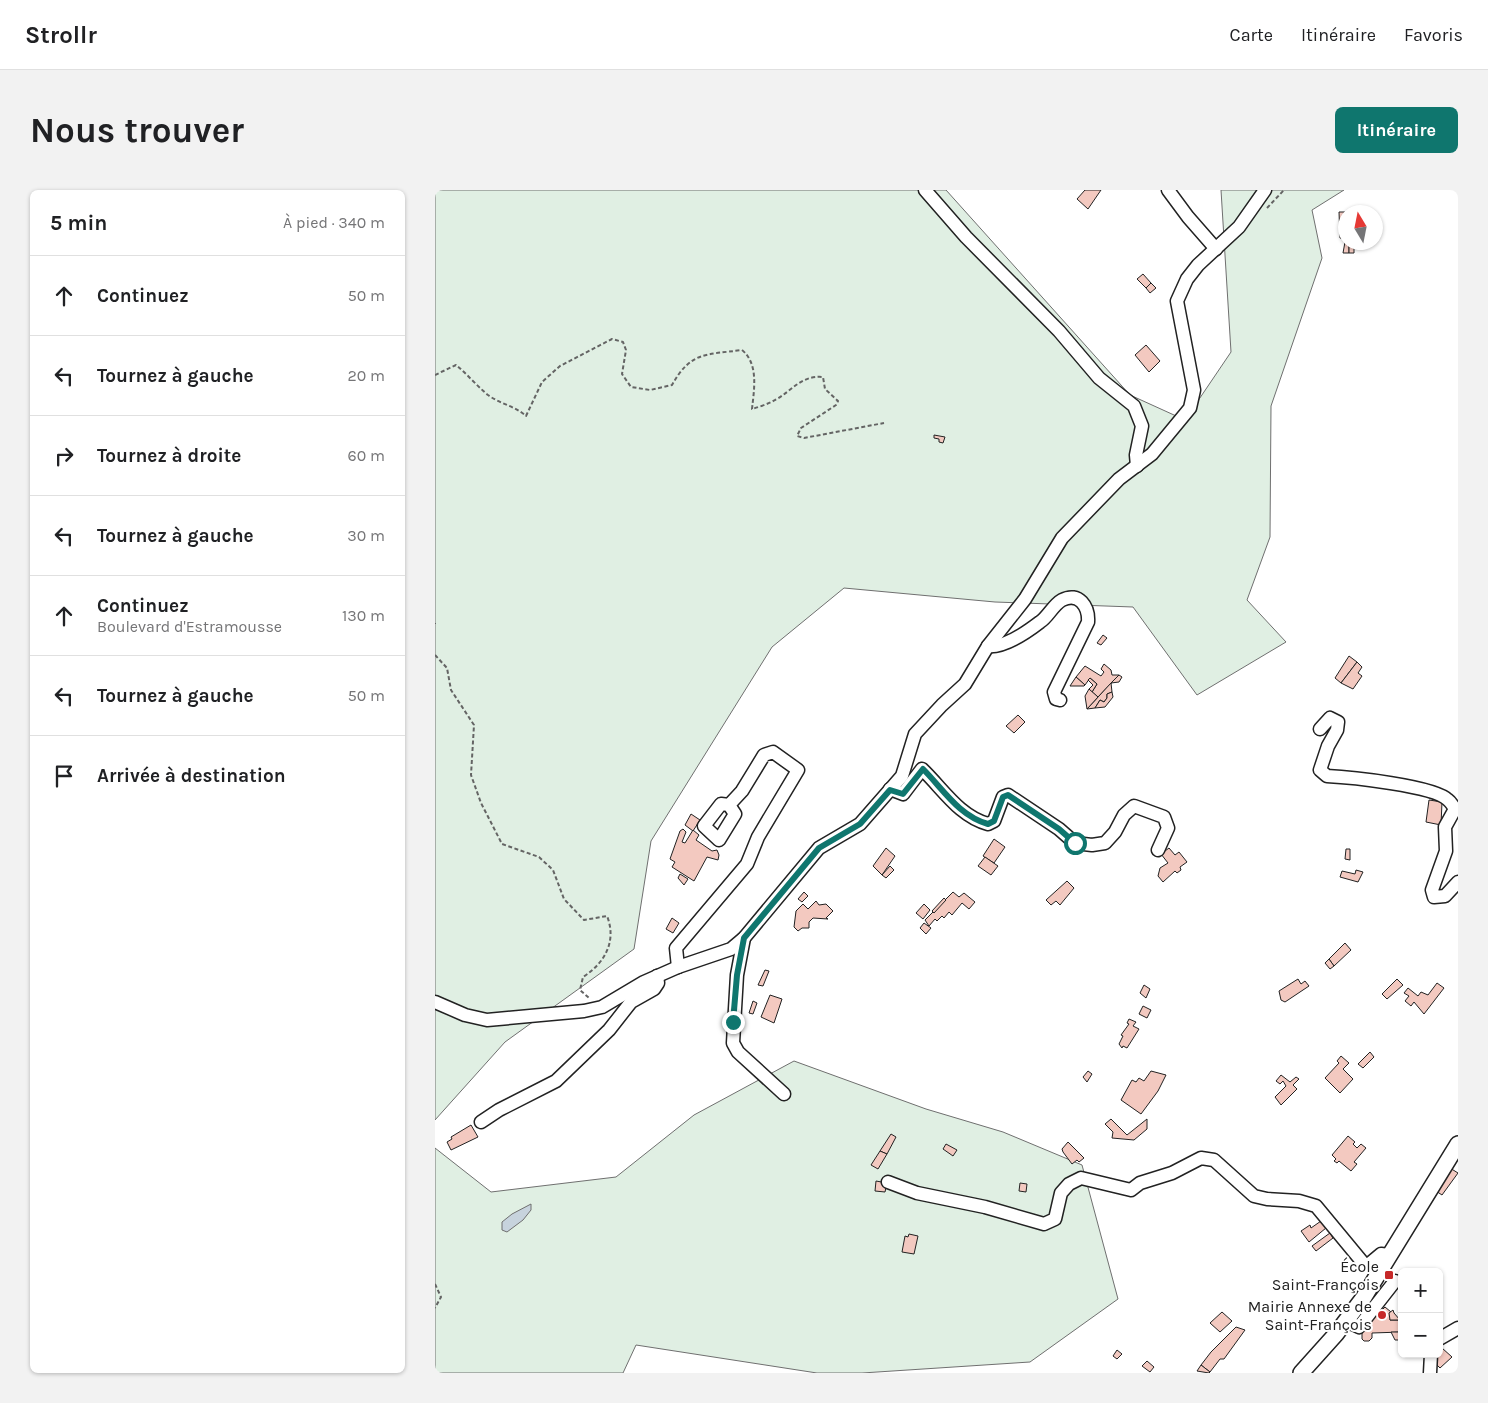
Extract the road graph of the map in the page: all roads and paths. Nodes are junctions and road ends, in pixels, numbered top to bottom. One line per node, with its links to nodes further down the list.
1 (925, 190): 7 (street)
2 (1168, 190): 4 (street)
3 (1265, 190): 4 (street)
4 (1216, 249): 7 (street)
5 (435, 376): 6 (path)
6 (884, 423)
7 (1137, 466): 8 (street)
8 (988, 646): 10 (street); 12 (street)
9 (435, 655): 20 (path)
10 (1060, 700)
11 (1320, 729): 15 (street)
12 (890, 790): 14 (street); 16 (street)
13 (729, 805): 17 (street)
14 (1158, 850)
15 (1458, 882)
16 (744, 938): 17 (street); 21 (street)
17 (678, 967): 18 (street)
18 (657, 976): 20 (street); 22 (street)
19 (435, 1002): 20 (street)
20 (584, 1011)
21 (784, 1094)
22 (481, 1122)
23 (1458, 1144): 25 (main road)
24 (888, 1182): 25 (street)
25 (1385, 1261): 26 (street); 30 (main road)
26 (1398, 1282)
27 (435, 1284): 29 (path)
28 (1398, 1285): 30 (street)
29 (435, 1308)
30 (1346, 1321): 34 (main road)
31 (1458, 1328): 32 (street)
32 (1443, 1337)
33 (1431, 1358): 35 (street)
34 (1301, 1373)
35 (1431, 1373)

